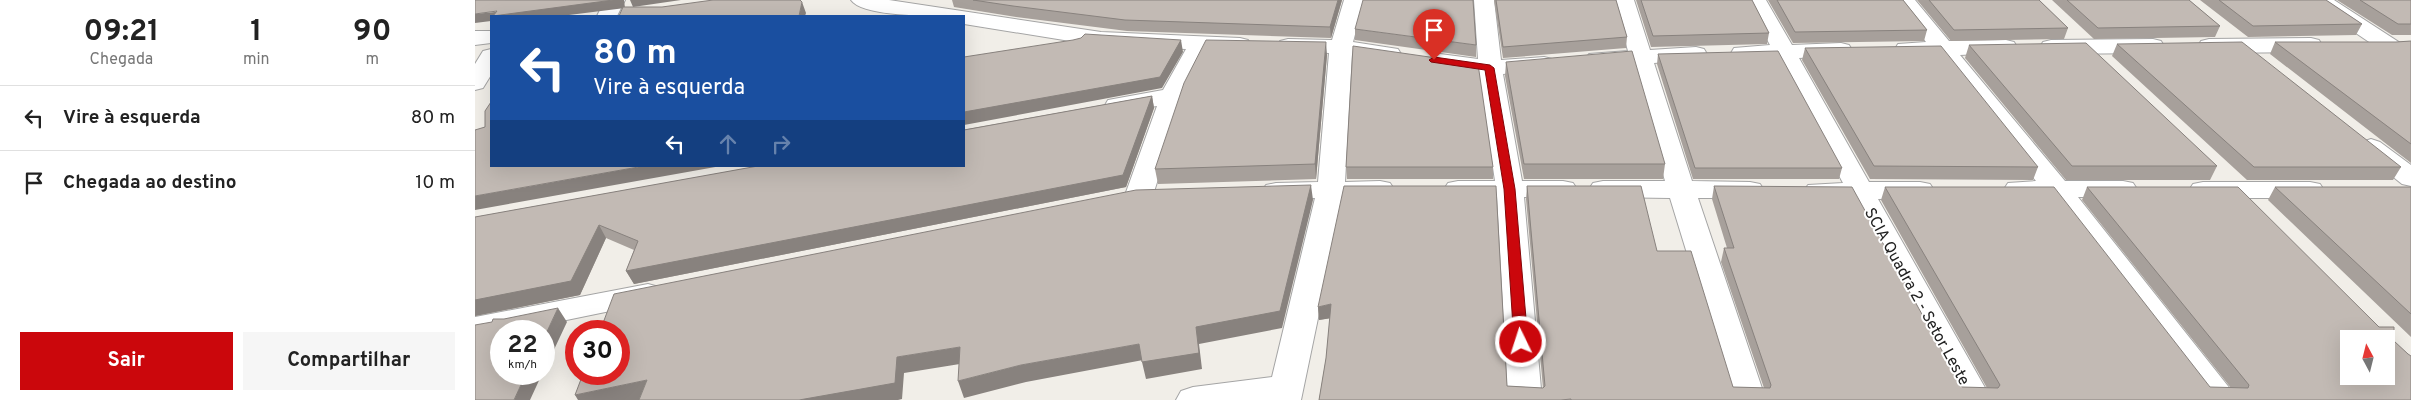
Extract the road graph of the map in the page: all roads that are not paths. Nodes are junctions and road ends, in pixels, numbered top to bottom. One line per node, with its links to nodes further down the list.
1 (615, 0): 9 (street)
2 (861, 0): 10 (street)
3 (1354, 0): 22 (street)
4 (1484, 0): 31 (street)
5 (1624, 0): 28 (street)
6 (1757, 0): 27 (street, SCIA Quadra 2 - Setor Leste)
7 (1904, 0): 23 (street)
8 (2320, 0): 19 (street)
9 (608, 15)
10 (946, 15)
11 (965, 18): 16 (street)
12 (2065, 26): 21 (street)
13 (2221, 28): 20 (street)
14 (490, 36): 15 (street)
15 (475, 38)
16 (1101, 39): 18 (street); 24 (street)
17 (2411, 43): 19 (street)
18 (1200, 44): 22 (street); 35 (street)
19 (2386, 44): 20 (street); 30 (street)
20 (2242, 45): 21 (street); 32 (street)
21 (2085, 46): 23 (street); 33 (street)
22 (1341, 47): 31 (street); 40 (street)
23 (1944, 48): 26 (street); 46 (street)
24 (1032, 49)
25 (1859, 50): 27 (street)
26 (1887, 50)
27 (1783, 52): 28 (street); 54 (street, SCIA Quadra 2 - Setor Leste)
28 (1639, 56): 31 (street); 44 (street)
29 (490, 58): 34 (street)
30 (2411, 60)
31 (1490, 68): 43 (street)
32 (2273, 70)
33 (2113, 72)
34 (475, 84)
35 (1172, 96): 36 (street); 56 (street)
36 (1096, 109)
37 (2350, 130): 39 (street)
38 (2211, 164): 50 (street)
39 (2411, 178)
40 (1331, 189): 41 (street); 55 (street); 60 (street)
41 (1401, 189)
42 (1430, 189): 43 (street)
43 (1509, 189): 44 (street); 62 (street)
44 (1681, 189): 54 (street); 63 (street)
45 (1988, 189): 46 (street)
46 (2057, 189): 47 (street); 65 (street)
47 (2153, 189)
48 (1949, 190): 54 (street)
49 (2181, 190): 50 (street)
50 (2239, 190): 51 (street); 57 (street)
51 (2335, 190)
52 (2382, 190): 53 (street)
53 (2411, 190)
54 (1861, 191): 64 (street, SCIA Quadra 2 - Setor Leste)
55 (1254, 192)
56 (1167, 194)
57 (2266, 217)
58 (670, 289): 59 (street)
59 (475, 328)
60 (1285, 394): 61 (street)
61 (1193, 400)
62 (1525, 400)
63 (1749, 400)
64 (1975, 400)
65 (2222, 400)

